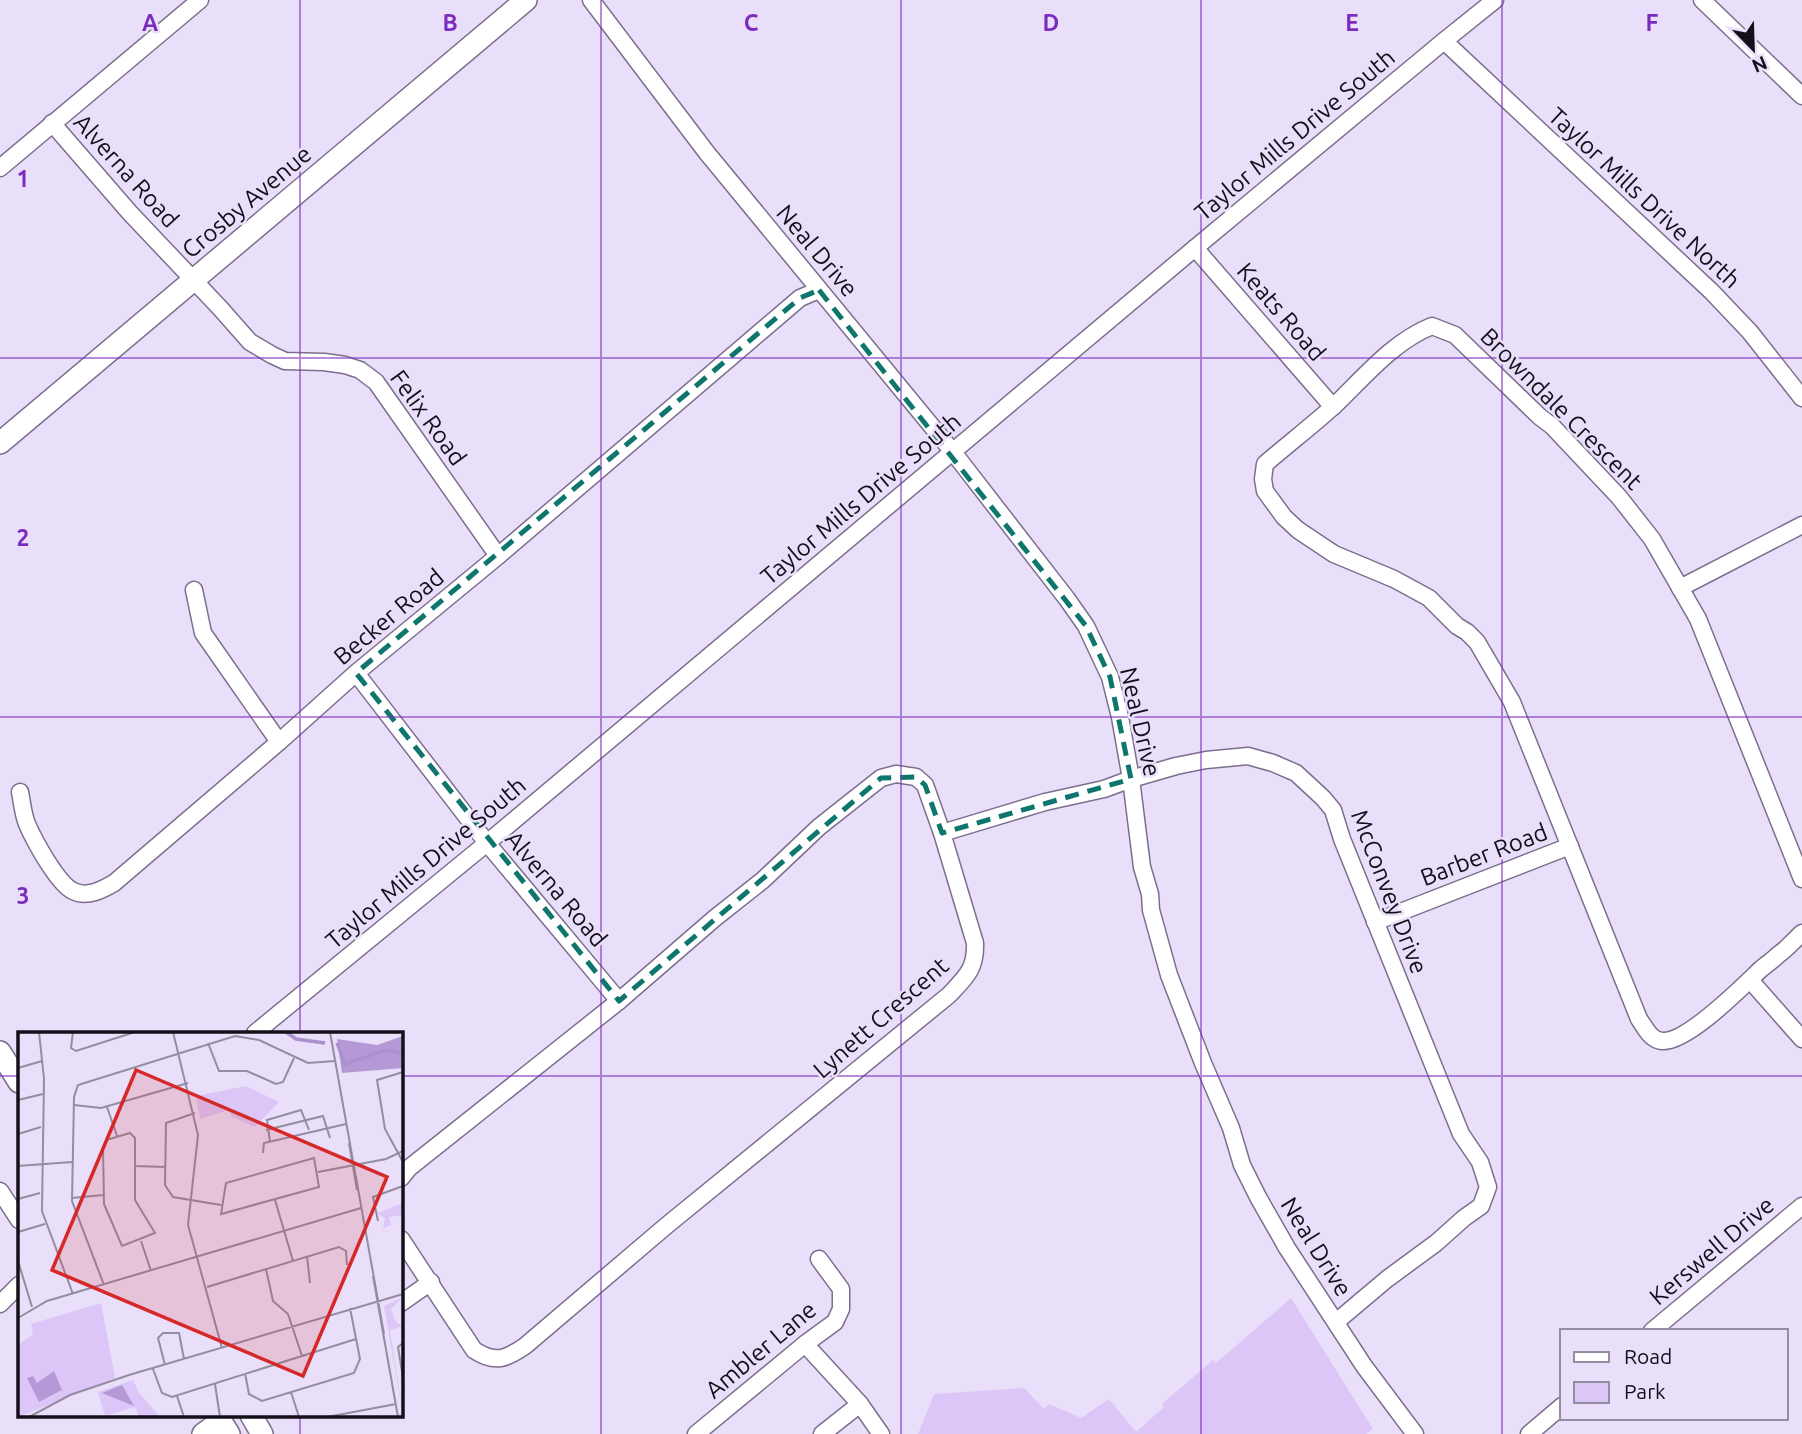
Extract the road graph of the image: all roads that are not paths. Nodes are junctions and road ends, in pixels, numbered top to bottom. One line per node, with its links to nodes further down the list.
1 (200, 0): 8 (street)
2 (526, 0): 11 (street, Crosby Avenue)
3 (591, 0): 12 (street, Neal Drive)
4 (1495, 0): 6 (street, Taylor Mills Drive South)
5 (1702, 0): 7 (street)
6 (1444, 41): 10 (street, Taylor Mills Drive South); 13 (street, Taylor Mills Drive North)
7 (1802, 96)
8 (52, 123): 9 (street); 11 (street, Alverna Road)
9 (0, 168)
10 (1195, 248): 14 (street, Keats Road); 16 (street, Taylor Mills Drive South)
11 (194, 280): 15 (street, Crosby Avenue); 18 (street, Felix Road)
12 (819, 290): 16 (street, Neal Drive); 18 (street, Becker Road)
13 (1802, 398)
14 (1333, 407): 19 (street, Browndale Crescent); 27 (street, Browndale Crescent)
15 (0, 443)
16 (953, 452): 23 (street, Neal Drive); 26 (street, Taylor Mills Drive South)
17 (1802, 525): 19 (street)
18 (498, 556): 21 (street, Becker Road)
19 (1680, 588): 28 (street, Browndale Crescent)
20 (194, 590): 22 (street)
21 (356, 673): 22 (street, Becker Road); 26 (street, Alverna Road)
22 (279, 742): 24 (street, Becker Road)
23 (1131, 779): 25 (street, McConvey Drive); 29 (street, McConvey Drive); 47 (street, Neal Drive)
24 (20, 792)
25 (942, 833): 32 (street, Lynett Crescent); 43 (street, Lynett Crescent)
26 (487, 843): 32 (street, Alverna Road); 33 (street, Taylor Mills Drive South)
27 (1570, 846): 29 (street, Barber Road); 31 (street, Browndale Crescent)
28 (1802, 878)
29 (1375, 922): 47 (street, McConvey Drive)
30 (1802, 933): 31 (street, Browndale Crescent)
31 (1750, 980): 34 (street)
32 (619, 1001): 37 (street, Lynett Crescent)
33 (256, 1032)
34 (1802, 1039)
35 (0, 1052): 36 (street)
36 (18, 1080)
37 (402, 1177)
38 (0, 1191): 40 (street)
39 (1802, 1206): 48 (street, Kerswell Drive)
40 (18, 1218)
41 (402, 1240): 43 (street, Lynett Crescent)
42 (819, 1259): 49 (street, Ambler Lane)
43 (431, 1282): 45 (street)
44 (18, 1287): 46 (street)
45 (402, 1302)
46 (0, 1304)
47 (1336, 1322): 59 (street, Neal Drive)
48 (1654, 1329)
49 (805, 1343): 50 (street); 56 (street, Ambler Lane)
50 (860, 1404): 57 (street); 58 (street)
51 (1560, 1408): 60 (street)
52 (252, 1416): 55 (street)
53 (224, 1421): 54 (street)
54 (203, 1434)
55 (262, 1434)
56 (696, 1434)
57 (822, 1434)
58 (881, 1434)
59 (1415, 1434)
60 (1529, 1434)

